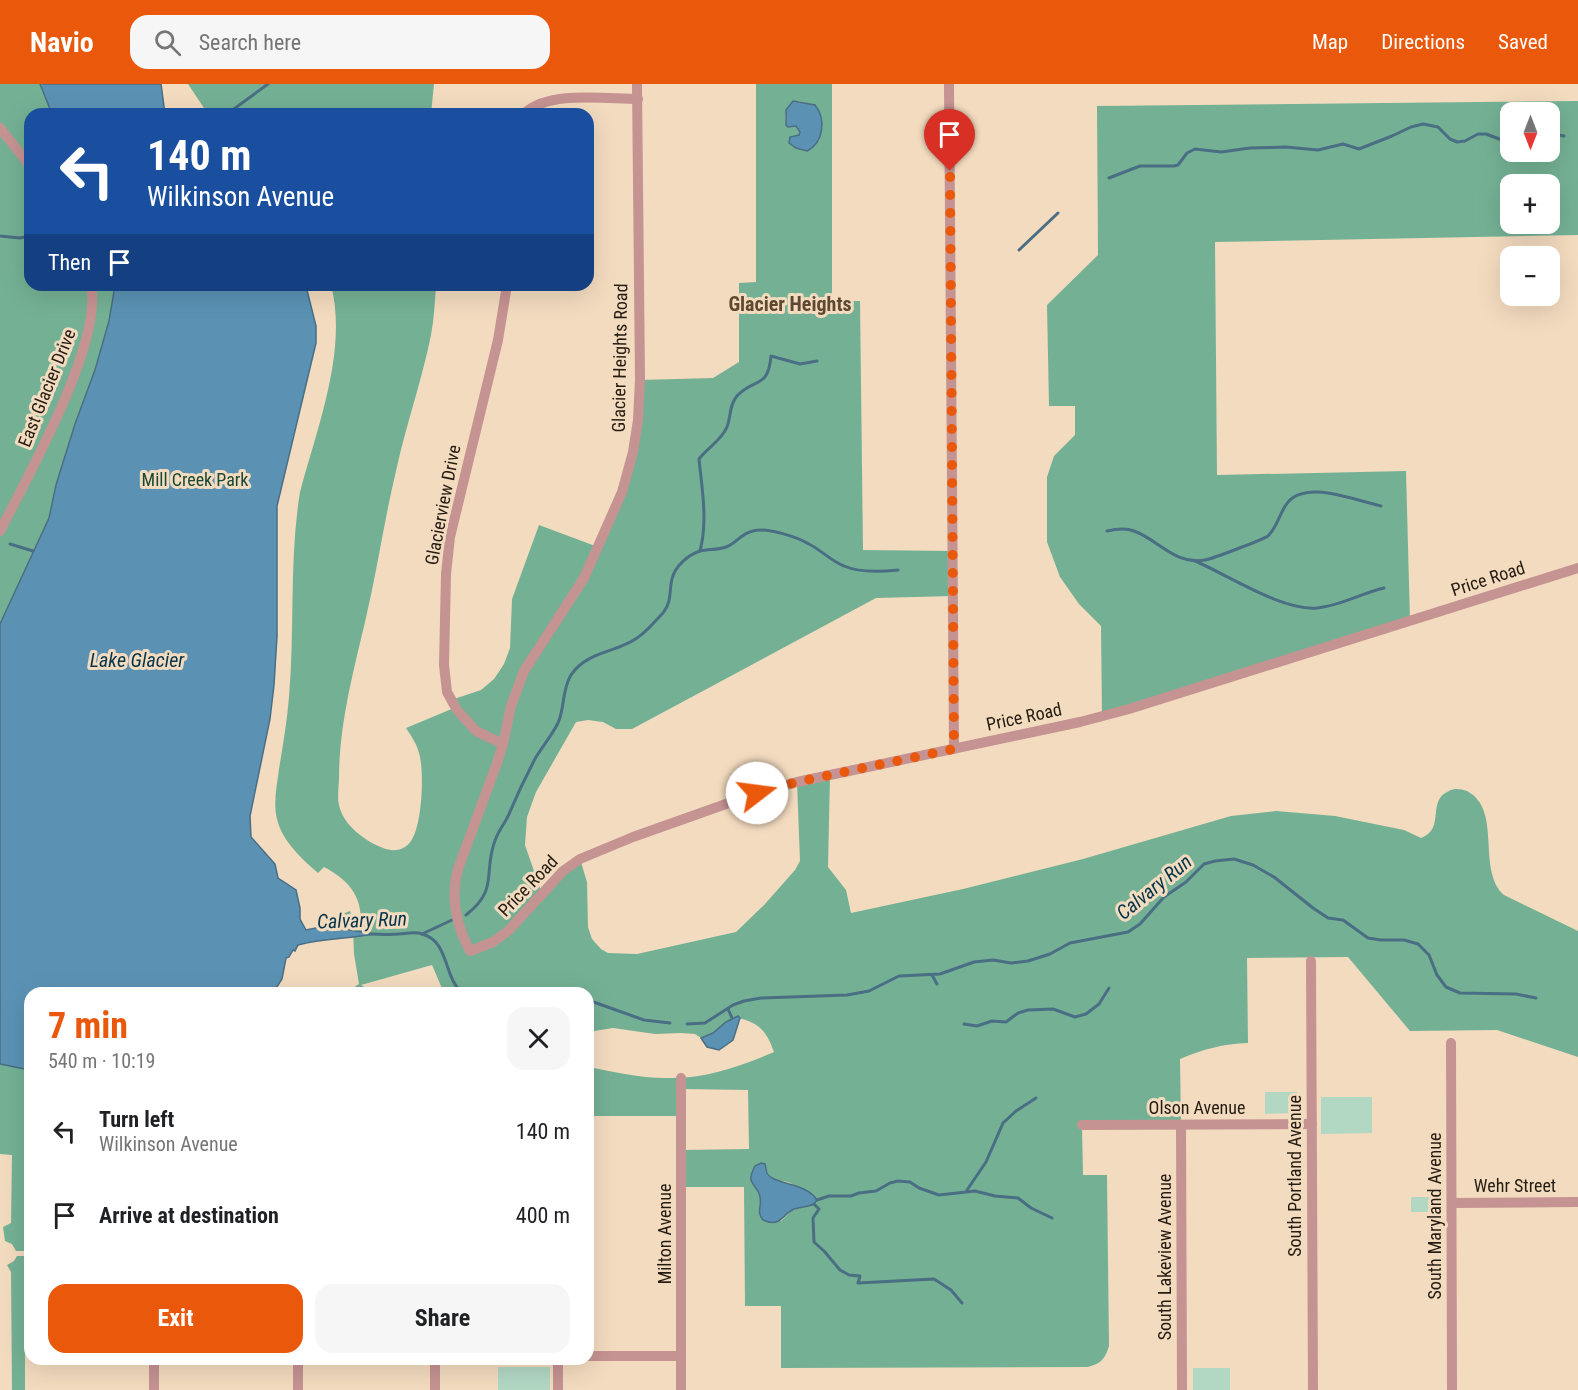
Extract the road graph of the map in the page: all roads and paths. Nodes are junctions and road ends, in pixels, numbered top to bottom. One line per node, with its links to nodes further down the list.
1 (637, 84): 3 (street, Glacier Heights Road)
2 (949, 84): 12 (street)
3 (638, 99): 4 (street); 11 (street, Glacier Heights Road)
4 (532, 108)
5 (0, 128): 6 (street)
6 (24, 158)
7 (92, 291): 9 (street, East Glacier Drive)
8 (506, 291): 11 (street, Glacierview Drive)
9 (0, 531)
10 (1578, 568): 12 (street, Price Road)
11 (503, 744): 13 (street, Glacier Heights Road)
12 (954, 749): 13 (street, Price Road)
13 (470, 951)
14 (1311, 961): 17 (street, South Portland Avenue)
15 (1451, 1043): 20 (street, South Maryland Avenue)
16 (681, 1078): 23 (street, Milton Avenue)
17 (1312, 1124): 19 (street, Olson Avenue); 34 (street, South Portland Avenue)
18 (1082, 1125): 19 (street, Olson Avenue)
19 (1181, 1125): 33 (street, South Lakeview Avenue)
20 (1452, 1203): 21 (street, Wehr Street); 35 (street, South Maryland Avenue)
21 (1578, 1203)
22 (594, 1356): 23 (street)
23 (681, 1356): 32 (street, Milton Avenue)
24 (154, 1365): 28 (street)
25 (298, 1365): 29 (street)
26 (435, 1365): 30 (street)
27 (558, 1365): 31 (street)
28 (154, 1390)
29 (298, 1390)
30 (435, 1390)
31 (558, 1390)
32 (681, 1390)
33 (1182, 1390)
34 (1313, 1390)
35 (1452, 1390)

